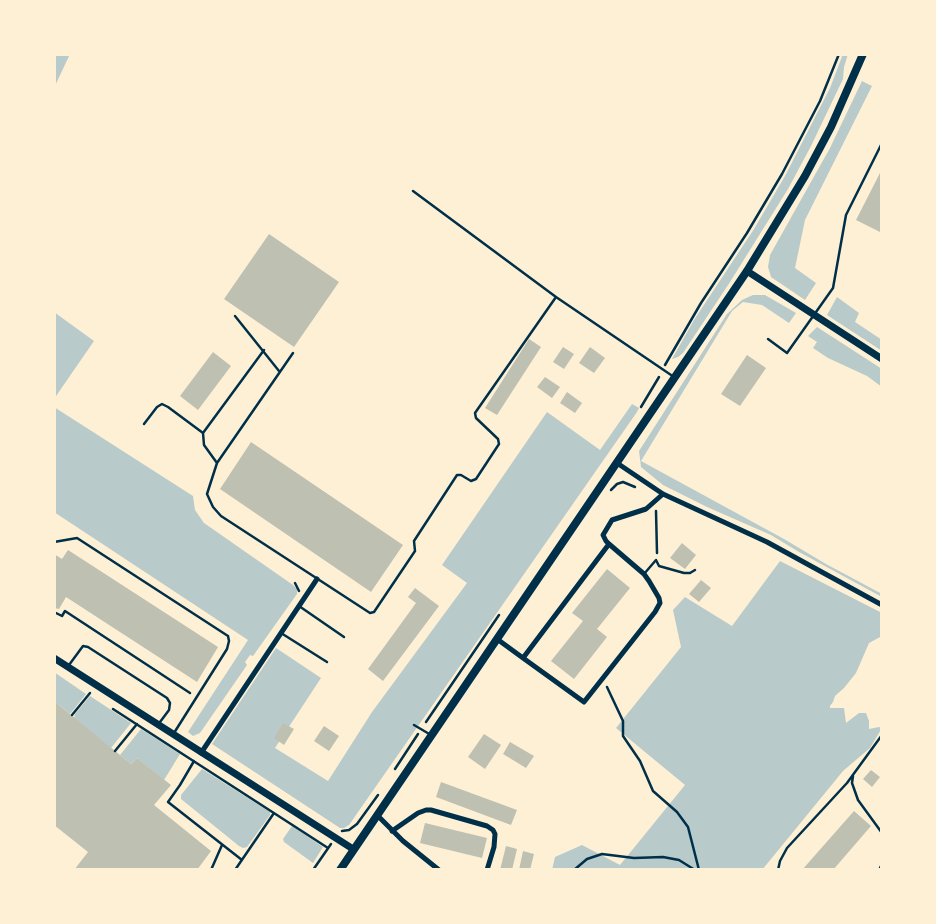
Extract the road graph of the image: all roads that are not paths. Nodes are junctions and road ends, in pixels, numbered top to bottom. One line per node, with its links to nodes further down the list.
1 (862, 55): 4 (main road)
2 (882, 143): 6 (lane)
3 (413, 191): 5 (lane)
4 (747, 271): 6 (street); 13 (main road)
5 (556, 297): 13 (lane); 23 (lane)
6 (815, 315): 8 (lane); 11 (street)
7 (235, 317): 9 (lane)
8 (768, 340)
9 (264, 350): 12 (lane); 15 (lane)
10 (293, 353): 12 (lane)
11 (882, 359)
12 (279, 371): 16 (lane)
13 (675, 377): 17 (main road)
14 (144, 424): 15 (lane)
15 (203, 433): 16 (lane)
16 (217, 463): 23 (lane)
17 (617, 463): 18 (street); 28 (main road)
18 (663, 494): 20 (street); 24 (street)
19 (54, 542): 35 (lane)
20 (609, 544): 22 (street); 30 (street)
21 (695, 570): 22 (lane)
22 (644, 574): 30 (street)
23 (317, 579): 25 (street)
24 (882, 605)
25 (299, 606): 26 (street); 27 (lane)
26 (281, 633): 31 (lane); 37 (street)
27 (344, 637)
28 (497, 639): 30 (street); 36 (main road)
29 (54, 658): 32 (street)
30 (523, 659)
31 (327, 662)
32 (68, 667): 33 (street); 33 (lane)
33 (158, 725): 35 (street)
34 (414, 725): 36 (lane)
35 (173, 735): 37 (street)
36 (431, 735): 38 (main road)
37 (201, 753): 40 (street)
38 (377, 815): 39 (street); 40 (main road)
39 (392, 831): 42 (street); 43 (street)
40 (354, 849): 41 (main road)
41 (340, 870)
42 (439, 870)
43 (488, 870)

